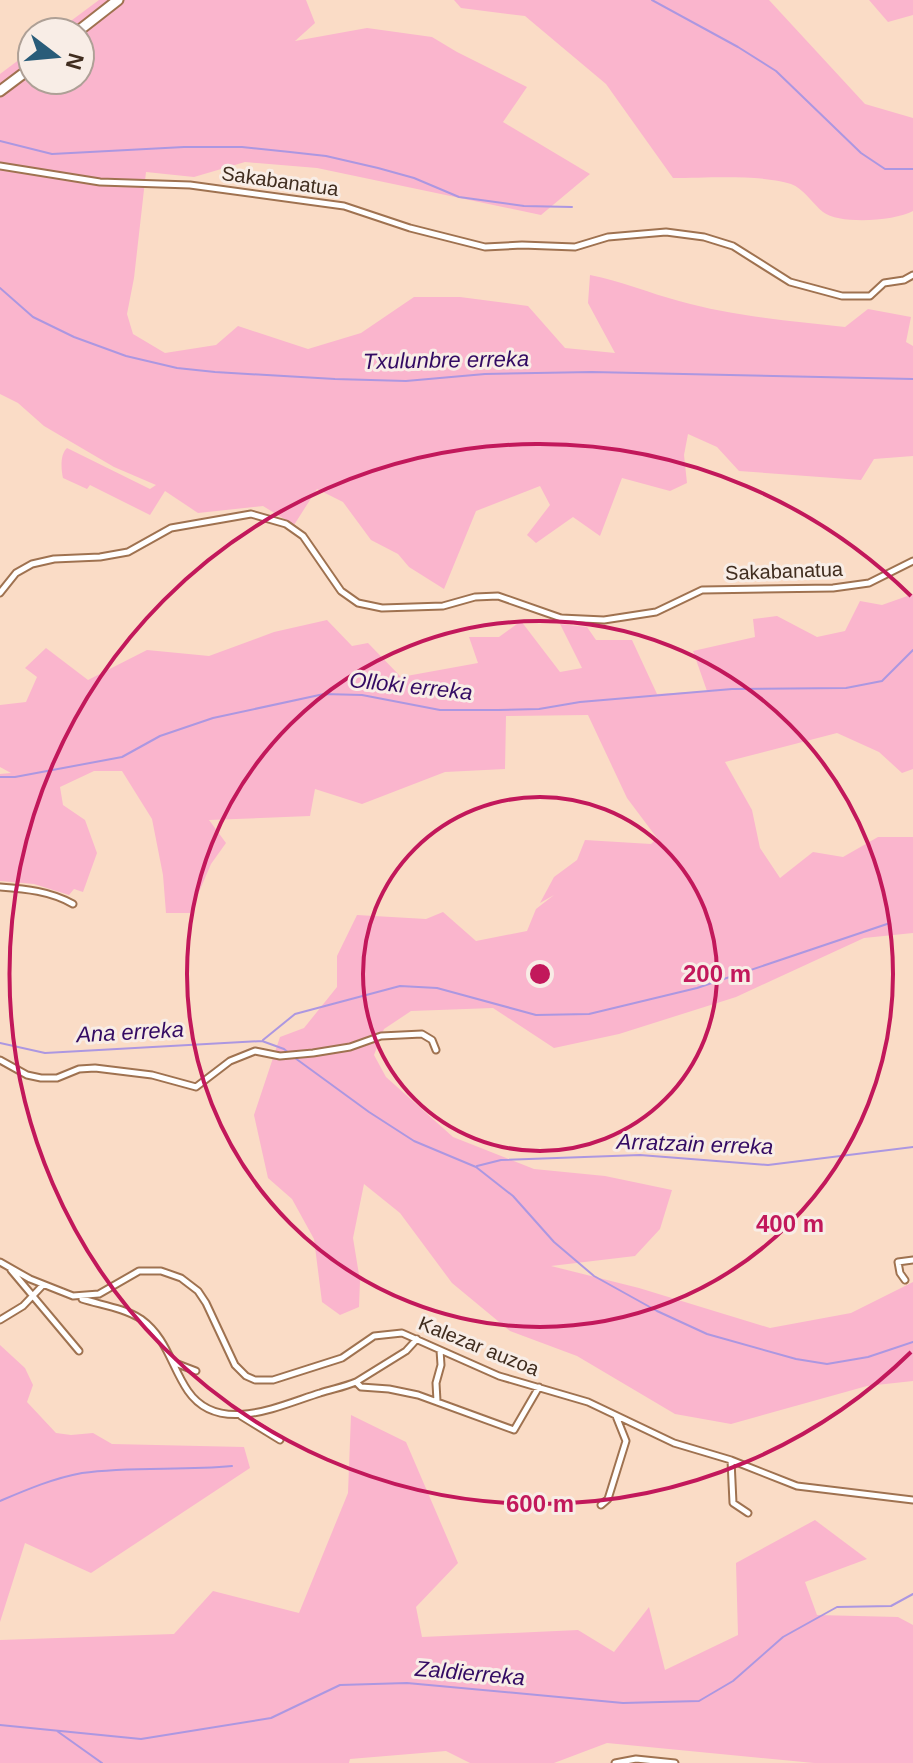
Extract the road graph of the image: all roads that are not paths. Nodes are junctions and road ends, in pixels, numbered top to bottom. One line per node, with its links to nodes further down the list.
1 (118, 0): 2 (highway)
2 (96, 17)
3 (0, 166): 4 (street, Sakabanatua)
4 (913, 275)
5 (913, 561): 6 (street, Sakabanatua)
6 (0, 593)
7 (0, 887): 8 (street)
8 (73, 904)
9 (436, 1050): 10 (street)
10 (0, 1060)
11 (913, 1260): 14 (street)
12 (0, 1262): 13 (street)
13 (10, 1269): 15 (street); 16 (street)
14 (905, 1280)
15 (43, 1285): 16 (street); 17 (street)
16 (34, 1295): 18 (street); 21 (street)
17 (73, 1296): 19 (street, Kalezar auzoa); 22 (street)
18 (0, 1320)
19 (417, 1339): 20 (street, Kalezar auzoa); 24 (street)
20 (440, 1350): 25 (street, Kalezar auzoa); 26 (street)
21 (79, 1351)
22 (174, 1363): 23 (street); 27 (street)
23 (196, 1371)
24 (356, 1382): 26 (street); 27 (street)
25 (539, 1387): 26 (street); 28 (street, Kalezar auzoa)
26 (437, 1401)
27 (241, 1415): 29 (street)
28 (615, 1415): 30 (street, Kalezar auzoa); 32 (street)
29 (280, 1440)
30 (731, 1460): 31 (street, Kalezar auzoa); 33 (street)
31 (913, 1500)
32 (601, 1505)
33 (748, 1513)
34 (615, 1763): 35 (street)
35 (675, 1763)

